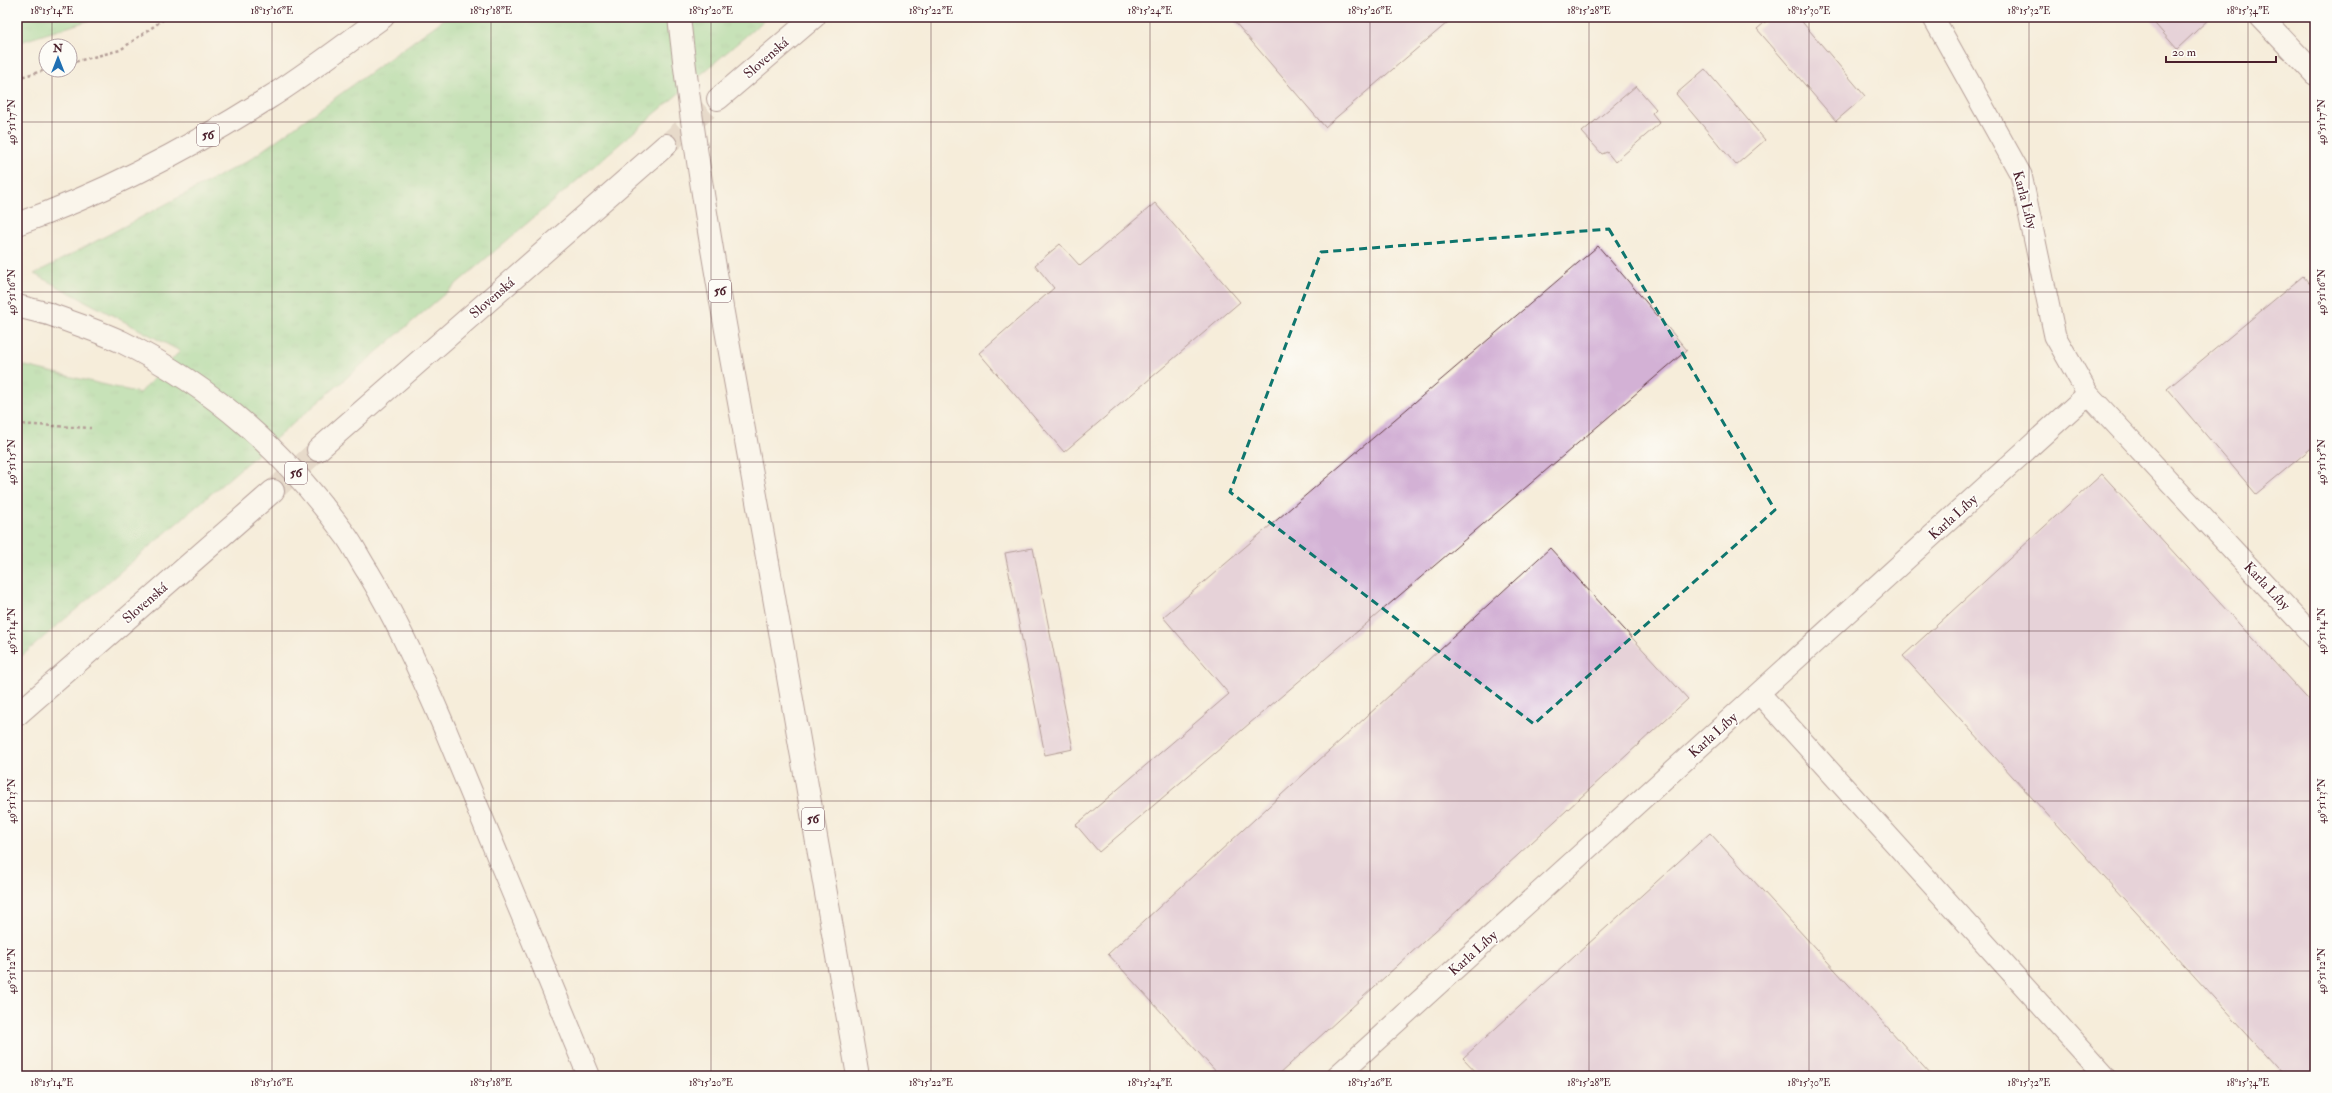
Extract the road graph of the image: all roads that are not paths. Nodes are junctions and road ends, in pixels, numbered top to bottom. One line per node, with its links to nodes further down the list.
1 (383, 17): 9 (main road, 56)
2 (679, 17): 18 (main road, 56, bridge)
3 (814, 17): 7 (main road, Slovenská)
4 (1933, 17): 11 (lane, Karla Líby)
5 (2261, 17): 6 (main road)
6 (2315, 74)
7 (718, 99)
8 (666, 145): 12 (main road, Slovenská)
9 (17, 224)
10 (17, 306): 17 (main road, 56, bridge)
11 (2088, 394): 14 (lane, Karla Líby); 15 (lane, Karla Líby)
12 (318, 450)
13 (273, 491): 16 (main road, Slovenská)
14 (2315, 638)
15 (1759, 693): 19 (lane, Karla Líby); 20 (lane)
16 (17, 715)
17 (589, 1076)
18 (858, 1076)
19 (1337, 1076)
20 (2105, 1076)

